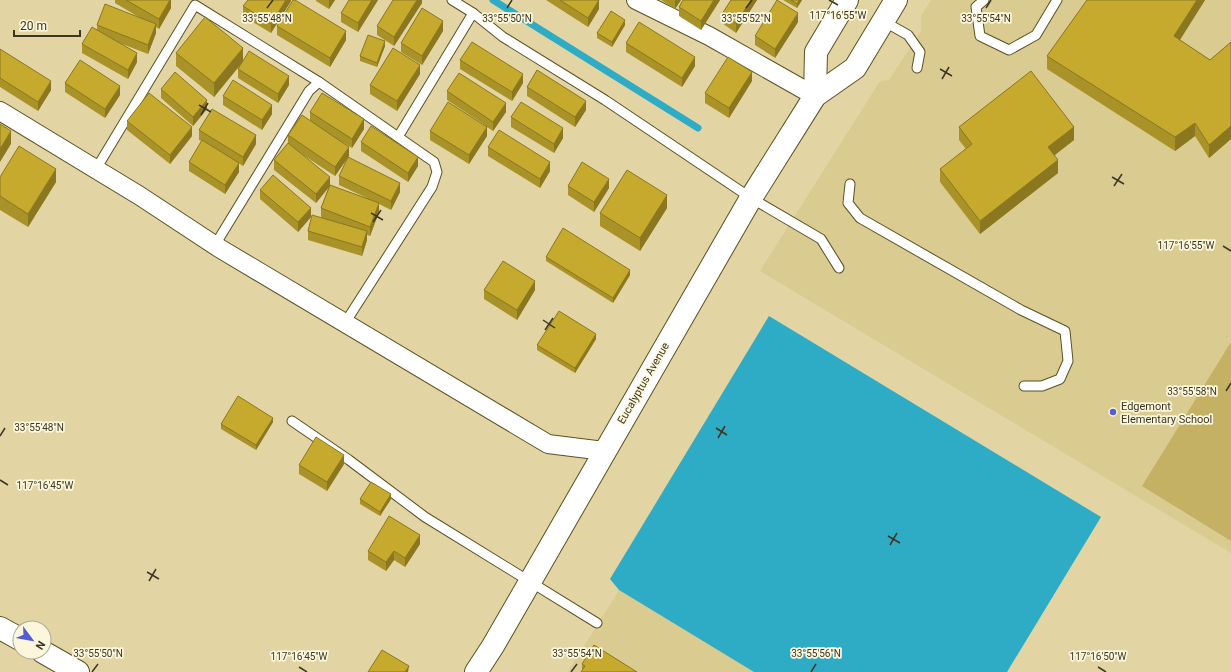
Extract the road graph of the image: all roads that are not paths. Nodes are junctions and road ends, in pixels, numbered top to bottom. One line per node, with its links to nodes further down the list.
1 (452, 0): 8 (lane)
2 (636, 0): 12 (street)
3 (847, 0): 12 (main road)
4 (896, 0): 9 (main road, Eucalyptus Avenue)
5 (984, 0): 6 (lane)
6 (1058, 0)
7 (191, 3): 11 (lane); 15 (lane)
8 (473, 13): 14 (lane); 17 (lane)
9 (883, 20): 10 (lane); 12 (main road, Eucalyptus Avenue)
10 (918, 68)
11 (319, 82): 14 (lane); 18 (lane)
12 (815, 96): 17 (main road, Eucalyptus Avenue)
13 (0, 111): 15 (street)
14 (398, 137): 20 (lane)
15 (96, 169): 18 (street)
16 (850, 184): 21 (lane)
17 (751, 198): 19 (lane); 23 (main road, Eucalyptus Avenue)
18 (214, 246): 20 (street)
19 (839, 268)
20 (345, 323): 23 (street)
21 (1024, 386)
22 (292, 421): 24 (lane)
23 (604, 452): 24 (main road, Eucalyptus Avenue)
24 (530, 582): 25 (lane); 30 (main road, Eucalyptus Avenue)
25 (597, 624)
26 (0, 628): 27 (main road)
27 (12, 635)
28 (52, 657): 29 (main road)
29 (78, 672)
30 (476, 672)

